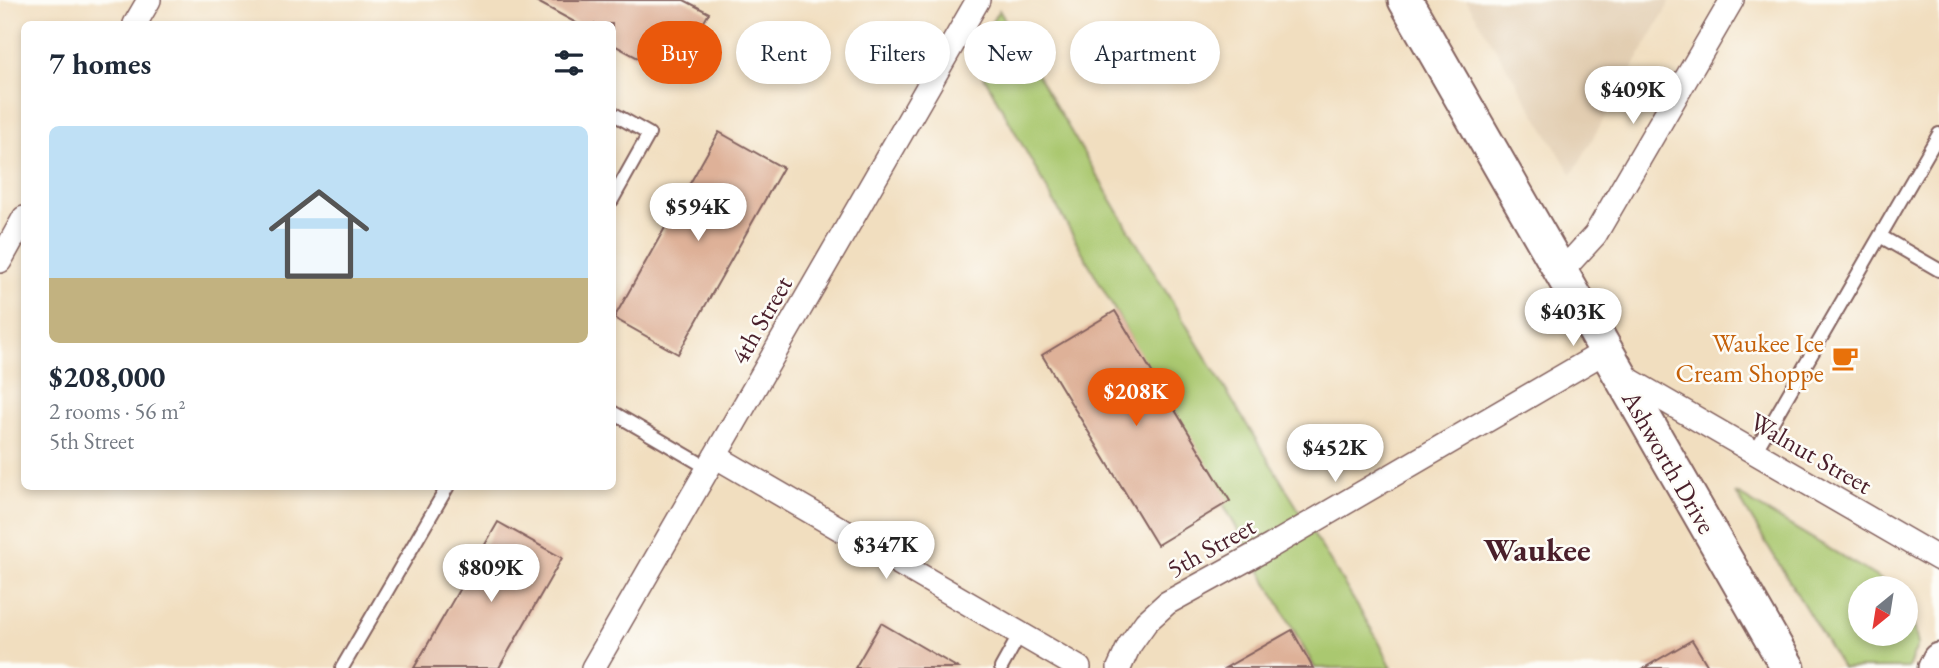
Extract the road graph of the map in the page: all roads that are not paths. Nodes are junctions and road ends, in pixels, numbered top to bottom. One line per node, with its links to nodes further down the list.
1 (149, 0): 5 (street)
2 (978, 0): 17 (street, 4th Street)
3 (1405, 0): 13 (main road, Ashworth Drive)
4 (1732, 0): 13 (street)
5 (137, 21)
6 (616, 115): 8 (lane)
7 (1939, 134): 10 (lane)
8 (616, 193)
9 (21, 223): 11 (street)
10 (1880, 236): 12 (lane); 16 (lane)
11 (0, 261)
12 (1939, 270)
13 (1560, 272): 14 (main road, Ashworth Drive)
14 (1613, 363): 16 (street, Walnut Street); 26 (street, 5th Street); 27 (main road, Ashworth Drive)
15 (616, 414): 17 (lane)
16 (1755, 452): 19 (street, Walnut Street)
17 (712, 462): 20 (street); 23 (street, 4th Street)
18 (446, 490): 22 (lane)
19 (1939, 559)
20 (1020, 634): 24 (lane); 25 (street)
21 (1939, 660): 28 (main road)
22 (342, 668)
23 (593, 668)
24 (1001, 668)
25 (1079, 668)
26 (1119, 668)
27 (1788, 668)
28 (1935, 668)

